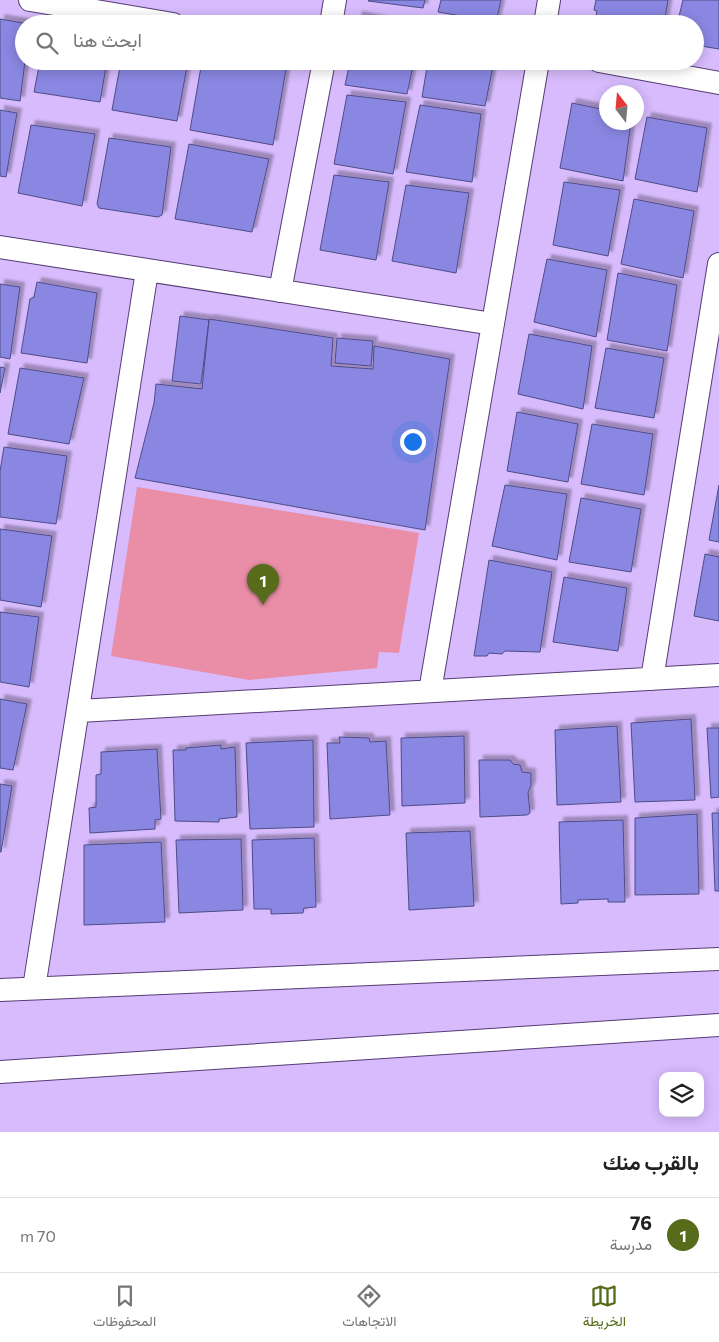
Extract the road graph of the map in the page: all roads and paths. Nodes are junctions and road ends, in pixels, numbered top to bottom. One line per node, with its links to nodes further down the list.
1 (30, 0): 4 (street)
2 (335, 0): 5 (street)
3 (549, 0): 6 (street)
4 (119, 15)
5 (332, 15)
6 (546, 15)
7 (322, 70): 14 (street)
8 (536, 70): 15 (street)
9 (648, 70): 10 (street)
10 (719, 83)
11 (0, 247): 13 (street)
12 (719, 264): 17 (street)
13 (147, 270): 14 (street); 19 (street)
14 (280, 291): 15 (street)
15 (492, 324): 18 (street)
16 (719, 675): 17 (street)
17 (652, 679): 18 (street)
18 (430, 691): 19 (street)
19 (79, 711): 21 (street)
20 (719, 960): 21 (street)
21 (34, 988): 22 (street)
22 (0, 990)
23 (719, 1025): 24 (street)
24 (0, 1072)

